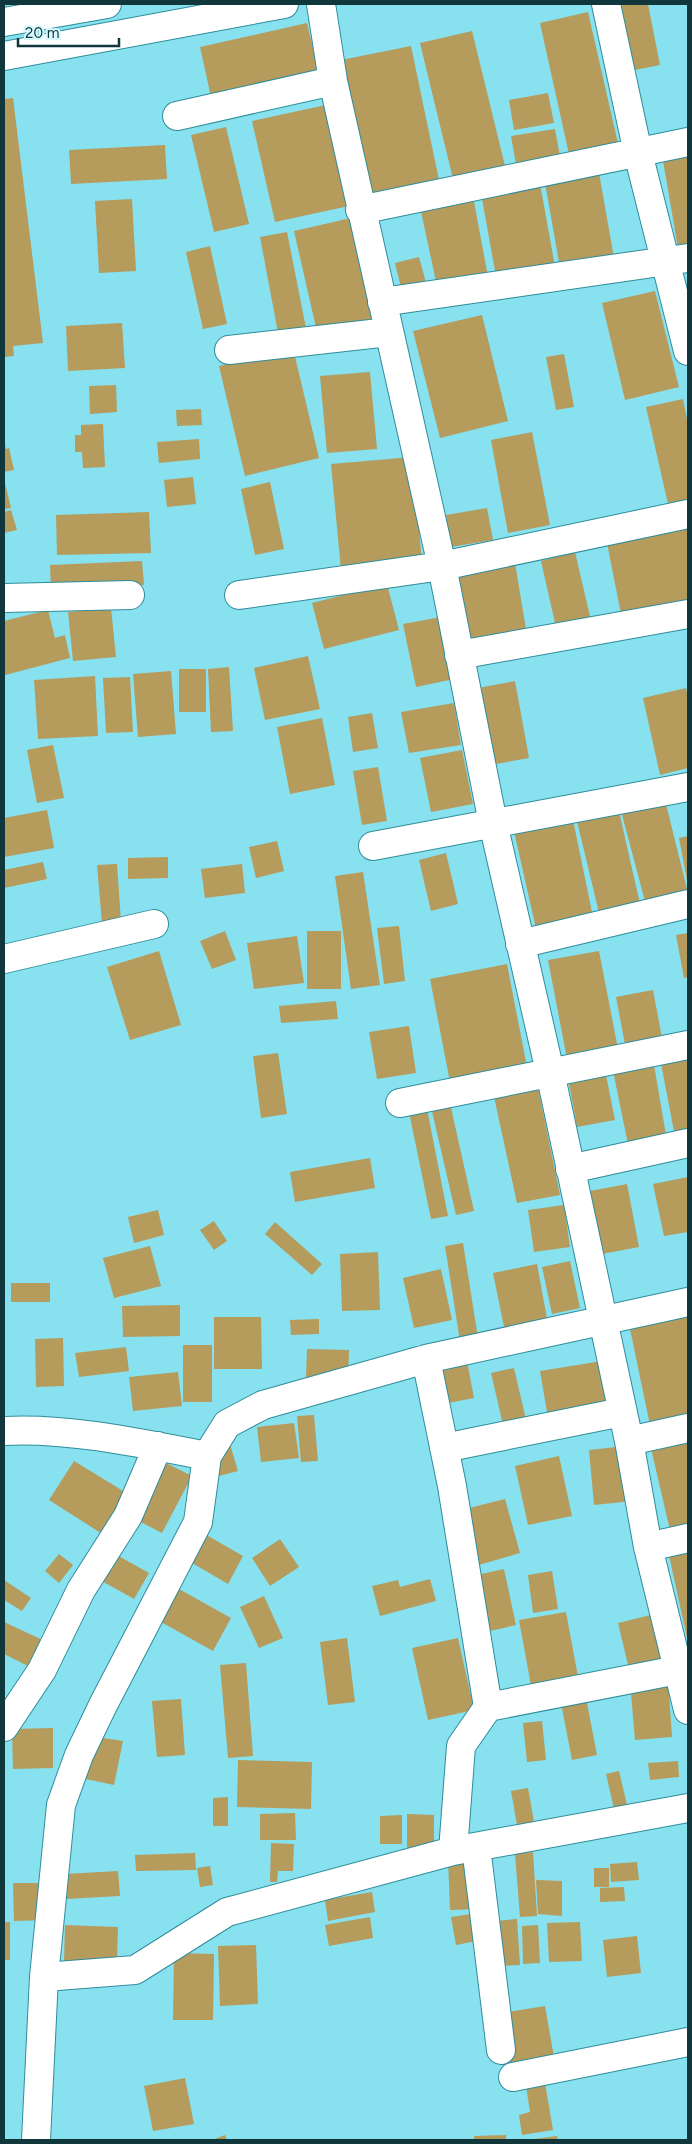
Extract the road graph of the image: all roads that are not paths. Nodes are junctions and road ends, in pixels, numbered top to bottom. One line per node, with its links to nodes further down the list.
1 (107, 4): 5 (street)
2 (284, 4): 6 (street)
3 (321, 4): 7 (street)
4 (606, 4): 10 (street)
5 (4, 22)
6 (4, 56)
7 (333, 81): 8 (street); 11 (street)
8 (177, 116)
9 (688, 142): 10 (street)
10 (638, 153): 11 (street); 12 (street)
11 (360, 210): 13 (street)
12 (677, 260): 13 (street); 16 (street)
13 (382, 302): 14 (street)
14 (389, 332): 15 (street); 18 (street)
15 (229, 350)
16 (688, 351)
17 (688, 514): 18 (street)
18 (442, 566): 20 (street); 23 (street)
19 (130, 595): 21 (street)
20 (239, 595)
21 (4, 598)
22 (688, 614): 23 (street)
23 (459, 654): 25 (street)
24 (688, 787): 25 (street)
25 (493, 823): 26 (street); 29 (street)
26 (373, 846)
27 (688, 904): 29 (street)
28 (154, 924): 30 (street)
29 (520, 944): 32 (street)
30 (4, 959)
31 (688, 1045): 32 (street)
32 (550, 1072): 33 (street); 35 (street)
33 (400, 1103)
34 (688, 1143): 35 (street)
35 (570, 1169): 37 (street)
36 (688, 1302): 37 (street)
37 (602, 1321): 38 (street); 39 (street)
38 (426, 1359): 44 (street); 45 (street)
39 (622, 1412): 42 (street); 44 (street)
40 (688, 1428): 42 (street)
41 (4, 1431): 43 (street)
42 (629, 1441): 47 (street)
43 (158, 1446): 45 (street); 51 (street)
44 (444, 1448): 49 (street)
45 (207, 1456): 54 (street)
46 (688, 1538): 47 (street)
47 (648, 1547): 48 (street)
48 (683, 1669): 49 (street); 50 (street)
49 (488, 1707): 53 (street)
50 (688, 1710)
51 (4, 1727)
52 (688, 1808): 53 (street)
53 (464, 1849): 54 (street); 56 (street)
54 (44, 1977): 58 (street)
55 (688, 2042): 57 (street)
56 (502, 2050)
57 (513, 2077)
58 (36, 2140)

